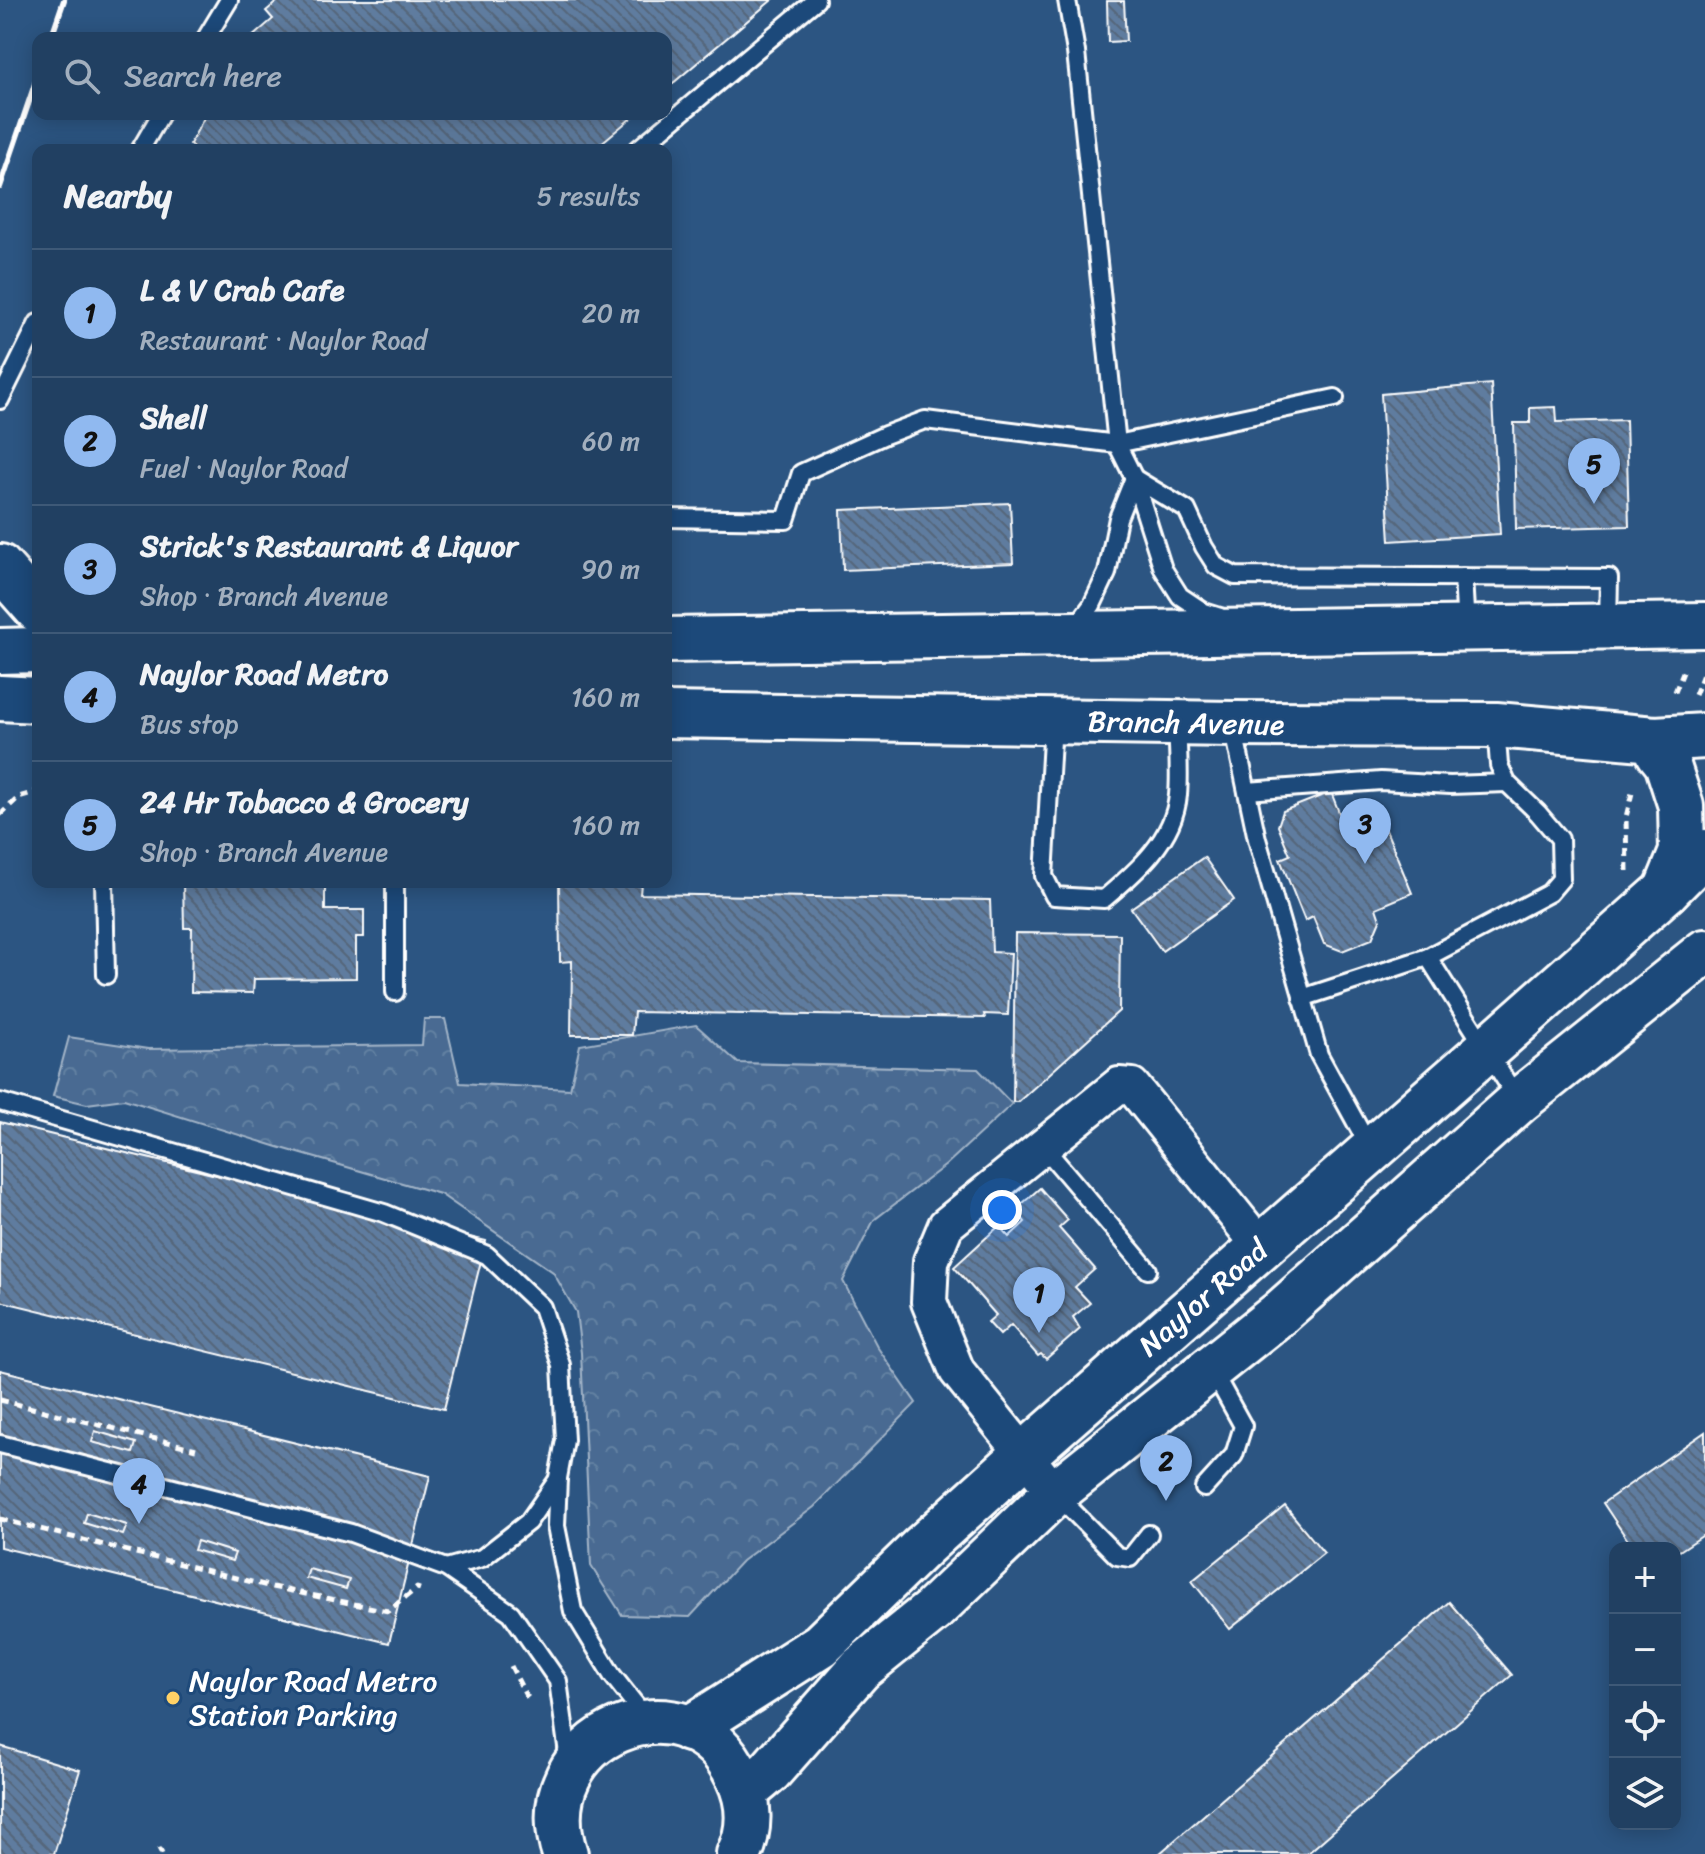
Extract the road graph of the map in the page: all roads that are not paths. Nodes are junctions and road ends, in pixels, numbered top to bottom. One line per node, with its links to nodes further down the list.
1 (229, 0): 4 (lane)
2 (816, 0): 7 (lane)
3 (1067, 0): 11 (lane)
4 (210, 32)
5 (158, 120): 6 (lane)
6 (144, 144)
7 (644, 144)
8 (32, 335): 10 (lane)
9 (1335, 398): 11 (lane)
10 (0, 400)
11 (1117, 444): 12 (lane); 13 (lane)
12 (1134, 478): 15 (lane); 19 (lane); 20 (lane)
13 (672, 518)
14 (0, 567): 16 (main road)
15 (1463, 577): 17 (lane); 18 (lane)
16 (32, 603)
17 (1608, 627): 18 (main road); 22 (main road)
18 (1466, 629): 19 (main road)
19 (1280, 633): 20 (main road)
20 (1070, 635): 21 (main road)
21 (672, 640)
22 (1697, 642)
23 (32, 650): 24 (main road)
24 (0, 651)
25 (0, 698): 26 (main road)
26 (32, 700)
27 (672, 715): 28 (main road, Branch Avenue)
28 (1053, 722): 29 (main road, Branch Avenue); 29 (lane)
29 (1177, 723): 30 (main road, Branch Avenue)
30 (1233, 724): 31 (main road, Branch Avenue); 35 (lane)
31 (1496, 725): 33 (main road, Branch Avenue); 34 (lane)
32 (1705, 736): 33 (main road, Branch Avenue)
33 (1655, 739): 39 (main road)
34 (1507, 783): 35 (lane); 41 (lane)
35 (1247, 791): 44 (lane)
36 (1705, 852): 39 (main road, Naylor Road)
37 (104, 888): 42 (lane)
38 (395, 888): 43 (lane)
39 (1666, 891): 45 (main road, Naylor Road)
40 (1705, 952): 46 (main road, Naylor Road)
41 (1428, 957): 44 (lane); 45 (lane)
42 (106, 975)
43 (395, 992)
44 (1302, 998): 49 (lane)
45 (1486, 1050): 46 (lane); 49 (main road, Naylor Road)
46 (1519, 1101): 52 (main road, Naylor Road)
47 (0, 1102): 55 (lane)
48 (1043, 1146): 50 (street); 51 (lane); 54 (street)
49 (1372, 1150): 50 (main road, Naylor Road)
50 (1261, 1247): 54 (main road, Naylor Road)
51 (1148, 1270)
52 (1211, 1367): 56 (lane); 57 (main road, Naylor Road)
53 (0, 1444): 59 (lane)
54 (1025, 1454): 57 (street); 60 (main road, Naylor Road)
55 (558, 1478): 59 (lane); 60 (lane)
56 (1204, 1488)
57 (1055, 1493): 58 (lane); 62 (main road, Naylor Road)
58 (1149, 1534)
59 (446, 1568): 61 (lane)
60 (669, 1725): 61 (main road, Naylor Road); 62 (main road)
61 (570, 1770): 63 (main road)
62 (745, 1792): 64 (main road)
63 (564, 1853)
64 (739, 1854)

